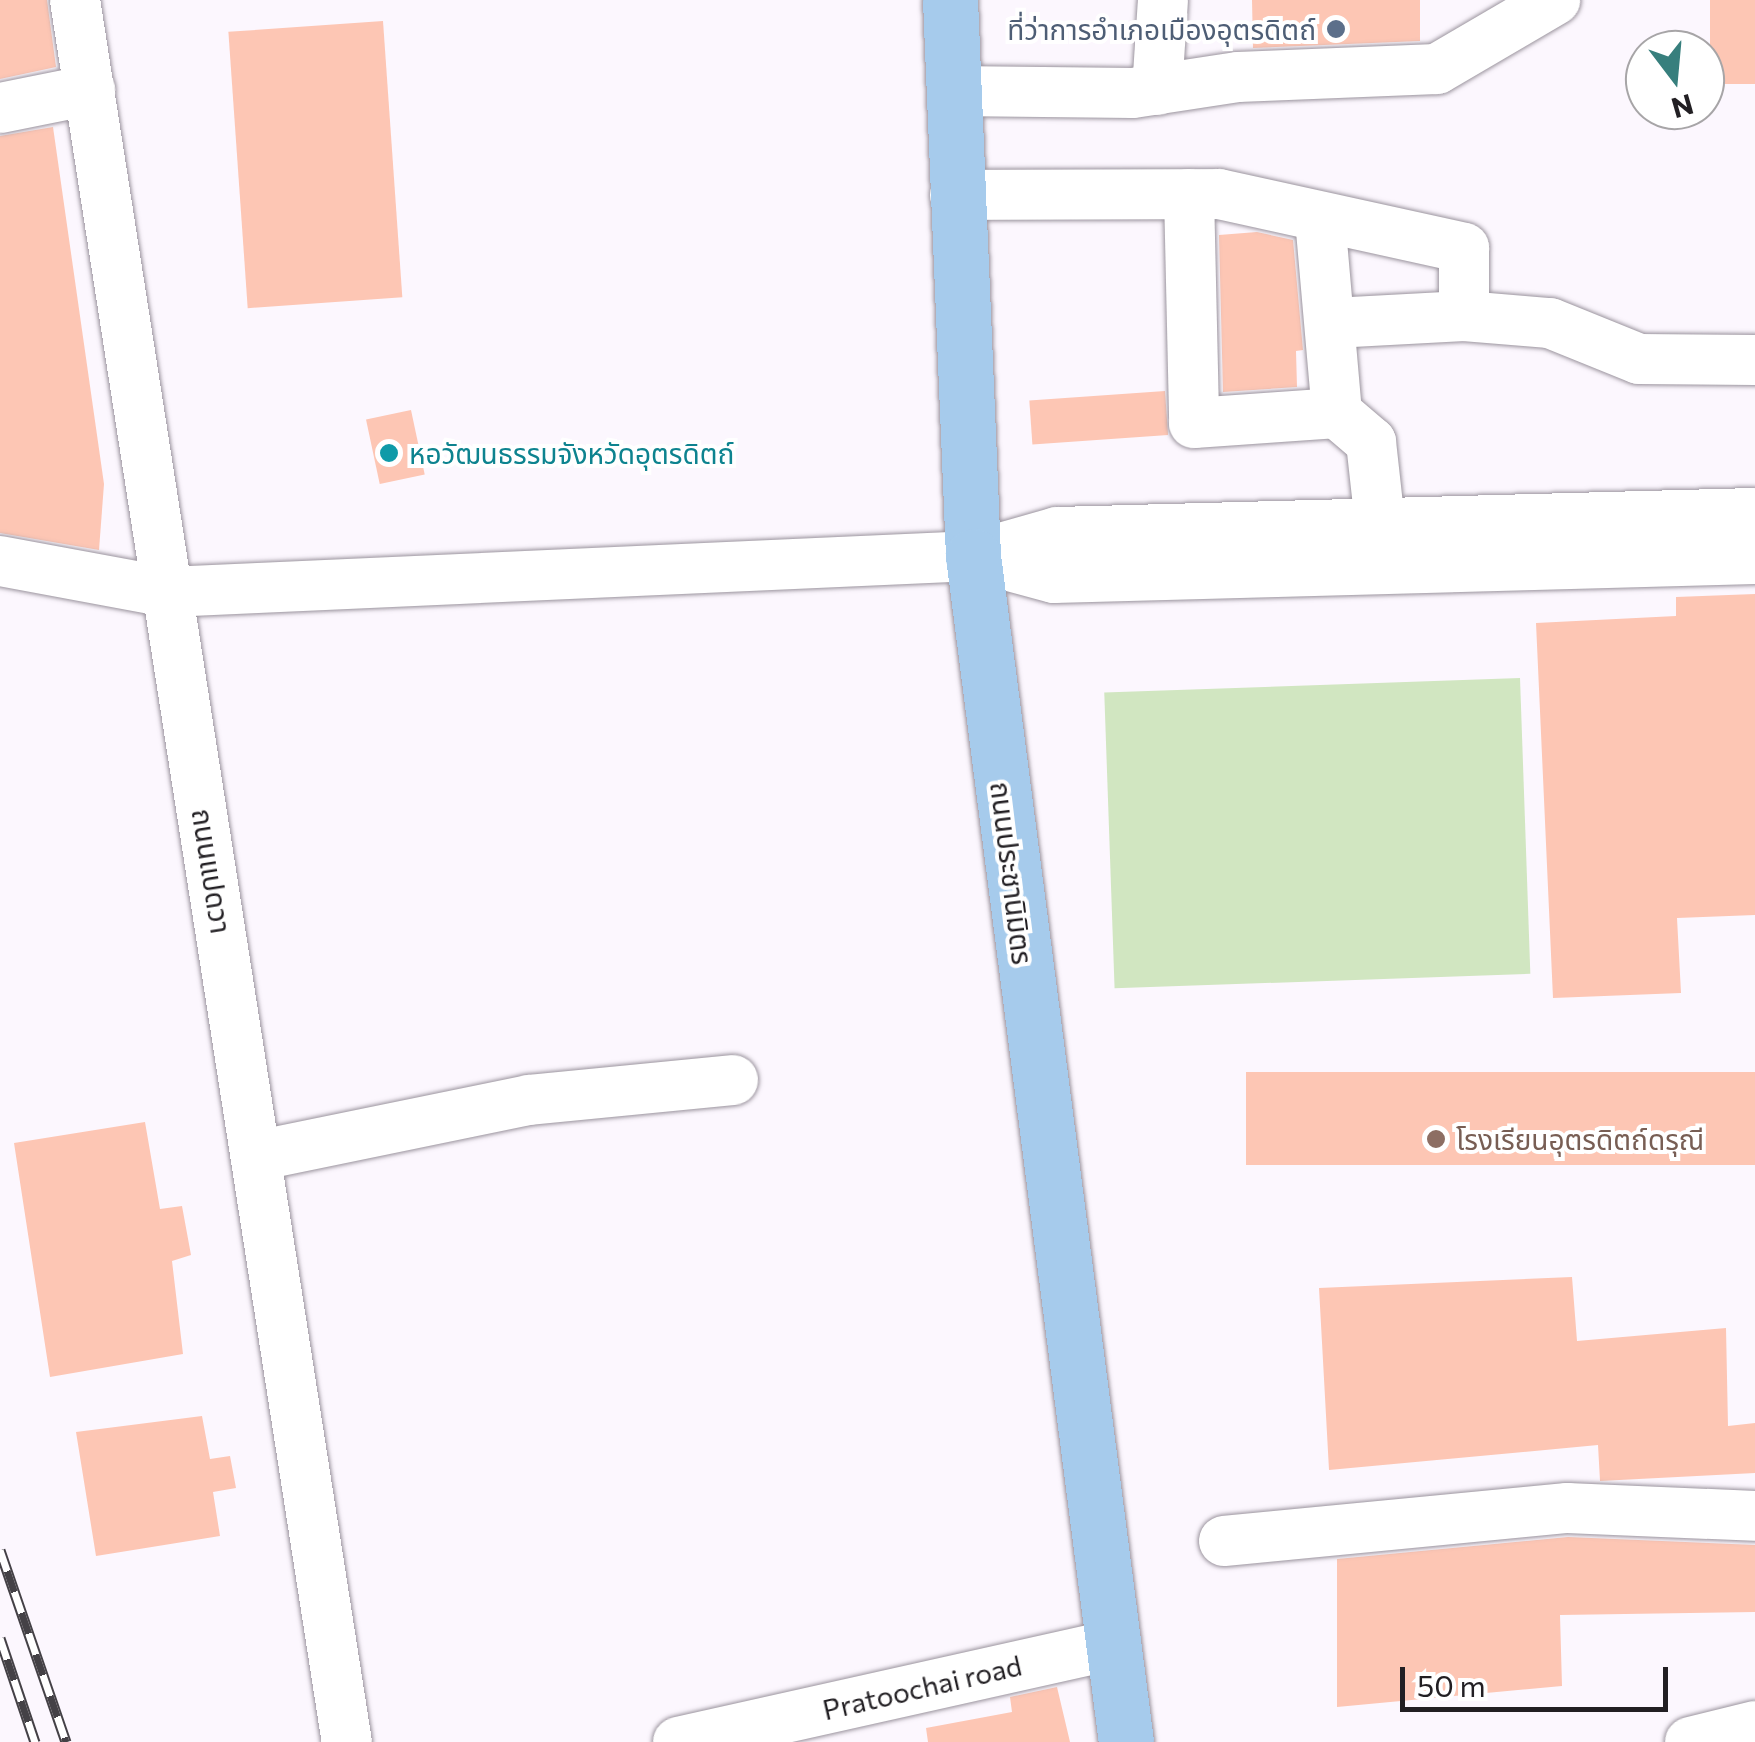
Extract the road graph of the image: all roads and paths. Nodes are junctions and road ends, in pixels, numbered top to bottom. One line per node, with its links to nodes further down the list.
1 (75, 0): 5 (street, ถนนแปดวา)
2 (950, 0): 7 (main road, ถนนประชานิมิตร)
3 (1164, 0): 6 (street)
4 (1556, 0): 6 (street)
5 (90, 90): 8 (street); 21 (street, ถนนแปดวา)
6 (1156, 90): 7 (street)
7 (952, 91): 10 (main road, ถนนประชานิมิตร)
8 (0, 108)
9 (1189, 194): 10 (street); 11 (street); 15 (street)
10 (954, 195): 18 (main road, ถนนประชานิมิตร)
11 (1320, 219): 12 (street); 13 (street)
12 (1464, 316): 13 (street); 14 (street)
13 (1334, 322): 15 (street)
14 (1755, 360)
15 (1337, 413): 17 (street)
16 (1755, 513): 17 (street)
17 (1380, 522): 18 (street)
18 (972, 556): 19 (street); 21 (street); 26 (main road, ถนนประชานิมิตร)
19 (1755, 559)
20 (0, 561): 21 (street)
21 (168, 592): 23 (street, ถนนแปดวา)
22 (733, 1080): 23 (street)
23 (256, 1156): 28 (street, ถนนแปดวา)
24 (1755, 1516): 25 (street)
25 (1224, 1541)
26 (1108, 1646): 29 (street, Pratoochai road); 30 (main road, ถนนประชานิมิตร)
27 (1755, 1726): 31 (street)
28 (347, 1742)
29 (678, 1742)
30 (1126, 1742)
31 (1690, 1742)

